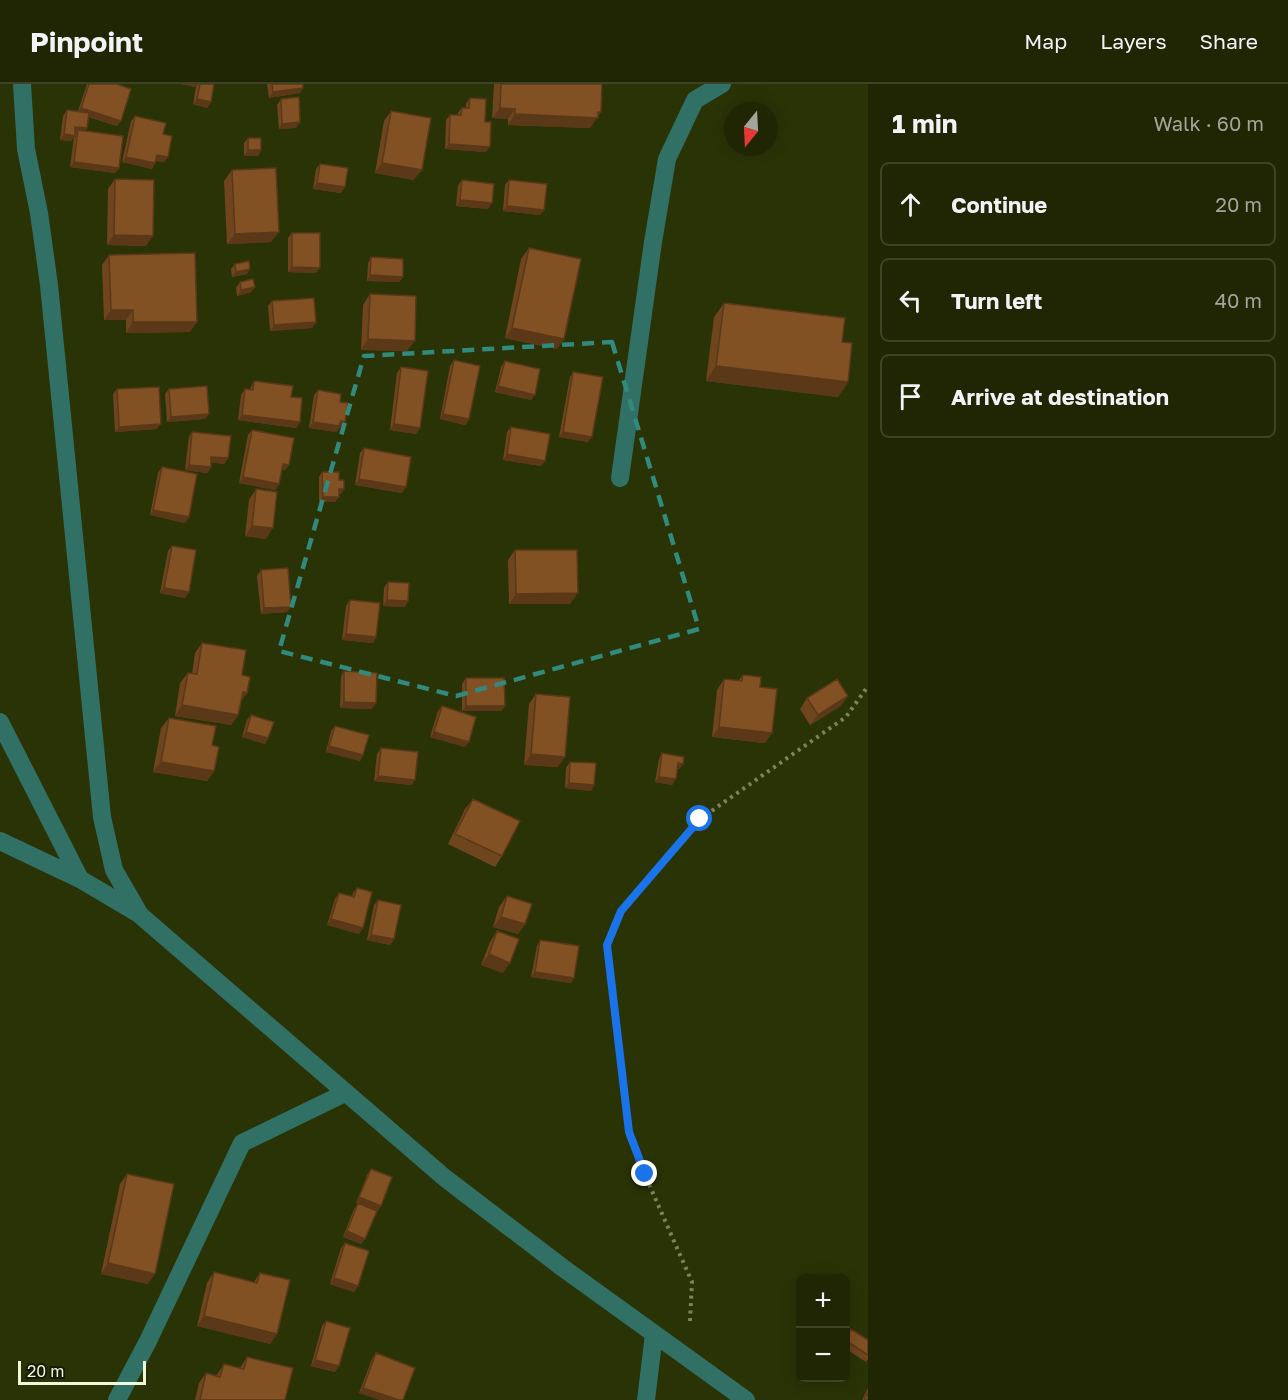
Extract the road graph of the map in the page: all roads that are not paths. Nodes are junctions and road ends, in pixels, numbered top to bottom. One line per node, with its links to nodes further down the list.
1 (22, 84): 7 (street)
2 (722, 84): 3 (street)
3 (620, 478)
4 (0, 722): 6 (street)
5 (0, 841): 6 (street)
6 (80, 879): 7 (street)
7 (140, 915): 8 (street)
8 (345, 1093): 9 (street); 10 (street)
9 (654, 1334): 11 (street); 12 (street)
10 (117, 1400)
11 (646, 1400)
12 (746, 1400)

